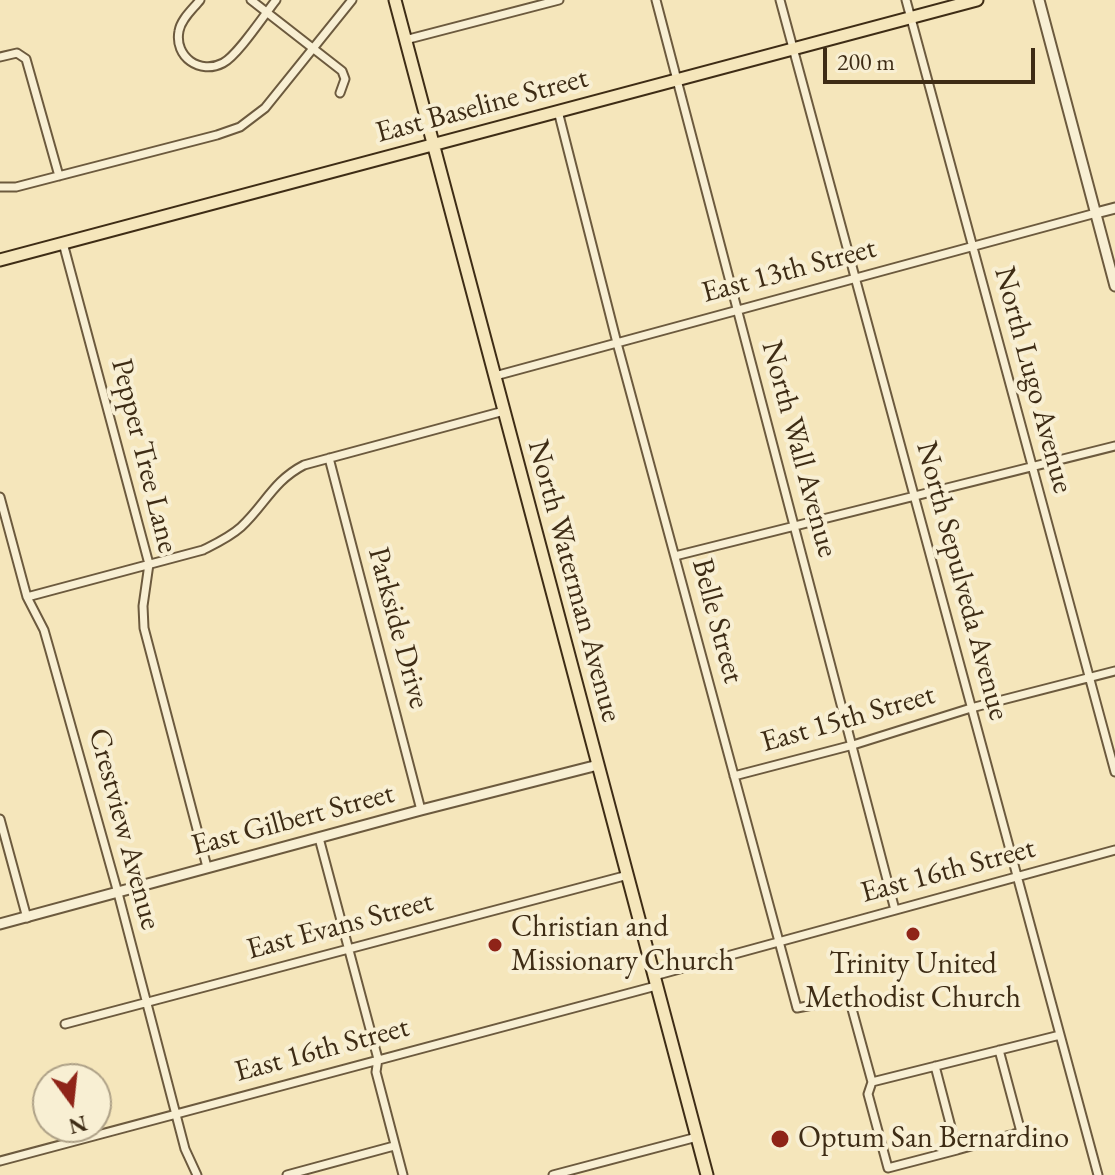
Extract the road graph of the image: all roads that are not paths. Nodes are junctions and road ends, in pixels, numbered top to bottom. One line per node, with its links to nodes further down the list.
1 (200, 0): 12 (street)
2 (251, 0): 12 (street)
3 (276, 0): 12 (street)
4 (352, 0): 15 (street)
5 (395, 0): 14 (main road, North Waterman Avenue)
6 (559, 0): 14 (street)
7 (656, 0): 18 (street, North Wall Avenue)
8 (780, 0): 16 (street, North Sepulveda Avenue)
9 (906, 0): 13 (street, North Lugo Avenue)
10 (977, 0): 13 (main road, East Baseline Street)
11 (1039, 0): 25 (street)
12 (267, 11): 15 (street)
13 (910, 17): 16 (main road, East Baseline Street); 27 (street, North Lugo Avenue)
14 (405, 40): 21 (main road, North Waterman Avenue)
15 (313, 47): 19 (street); 22 (street)
16 (794, 48): 18 (main road, East Baseline Street); 29 (street, North Sepulveda Avenue)
17 (0, 57): 22 (street)
18 (677, 79): 20 (main road, East Baseline Street); 31 (street, North Wall Avenue)
19 (342, 89)
20 (558, 111): 21 (main road, East Baseline Street); 32 (street, Belle Street)
21 (433, 144): 26 (main road, East Baseline Street); 33 (main road, North Waterman Avenue)
22 (59, 176): 23 (street)
23 (0, 187)
24 (1115, 208): 25 (street)
25 (1096, 213): 27 (street, East 13th Street); 30 (street)
26 (63, 243): 28 (main road, East Baseline Street); 42 (street, Pepper Tree Lane)
27 (971, 247): 29 (street, East 13th Street); 37 (street, North Lugo Avenue)
28 (0, 260)
29 (855, 278): 31 (street, East 13th Street); 38 (street, North Sepulveda Avenue)
30 (1115, 286)
31 (738, 310): 32 (street, East 13th Street); 40 (street, North Wall Avenue)
32 (617, 343): 33 (street, East 13th Street); 41 (street, Belle Street)
33 (495, 376): 34 (main road, North Waterman Avenue)
34 (504, 411): 36 (street); 48 (main road, North Waterman Avenue)
35 (1115, 446): 37 (street)
36 (329, 458): 42 (street); 51 (street, Parkside Drive)
37 (1033, 467): 38 (street); 45 (street, North Lugo Avenue)
38 (914, 495): 40 (street); 46 (street, North Sepulveda Avenue)
39 (0, 497): 43 (street, Crestview Avenue)
40 (795, 525): 41 (street); 47 (street, North Wall Avenue)
41 (675, 556): 50 (street, Belle Street)
42 (149, 564): 43 (street); 55 (street, Pepper Tree Lane)
43 (27, 597): 58 (street, Crestview Avenue)
44 (1115, 671): 45 (street, East 15th Street)
45 (1090, 677): 46 (street, East 15th Street); 49 (street, North Lugo Avenue)
46 (971, 708): 47 (street, East 15th Street); 57 (street, North Sepulveda Avenue)
47 (853, 745): 50 (street, East 15th Street); 59 (street, North Wall Avenue)
48 (598, 765): 51 (street, East Gilbert Street); 56 (main road, North Waterman Avenue)
49 (1115, 772)
50 (734, 776): 62 (street, Belle Street)
51 (421, 810): 53 (street, East Gilbert Street)
52 (0, 819): 60 (street)
53 (319, 838): 55 (street, East Gilbert Street); 63 (street)
54 (1115, 850): 57 (street, East 16th Street)
55 (207, 867): 58 (street, East Gilbert Street)
56 (628, 875): 63 (street, East Evans Street); 64 (main road, North Waterman Avenue)
57 (1019, 876): 59 (street, East 16th Street); 67 (street, North Sepulveda Avenue)
58 (118, 893): 60 (street, East Gilbert Street); 65 (street, Crestview Avenue)
59 (895, 910): 62 (street, East 16th Street)
60 (27, 918): 61 (street, East Gilbert Street)
61 (0, 924)
62 (779, 942): 64 (street, East 16th Street); 71 (street, Belle Street)
63 (348, 948): 65 (street, East Evans Street); 69 (street)
64 (655, 981): 69 (street, East 16th Street); 73 (main road, North Waterman Avenue)
65 (146, 1002): 66 (street, East Evans Street); 72 (street, Crestview Avenue)
66 (65, 1024)
67 (1060, 1035): 68 (street); 82 (street, North Sepulveda Avenue)
68 (999, 1050): 70 (street); 75 (street)
69 (378, 1059): 72 (street, East 16th Street); 74 (street)
70 (935, 1066): 71 (street); 75 (street)
71 (872, 1082): 75 (street)
72 (176, 1114): 76 (street, East 16th Street); 77 (street, Crestview Avenue)
73 (697, 1137): 80 (street); 81 (main road, North Waterman Avenue)
74 (394, 1146): 78 (street); 79 (street)
75 (957, 1150)
76 (0, 1161)
77 (197, 1175)
78 (287, 1175)
79 (403, 1175)
80 (553, 1175)
81 (707, 1175)
82 (1098, 1175)

